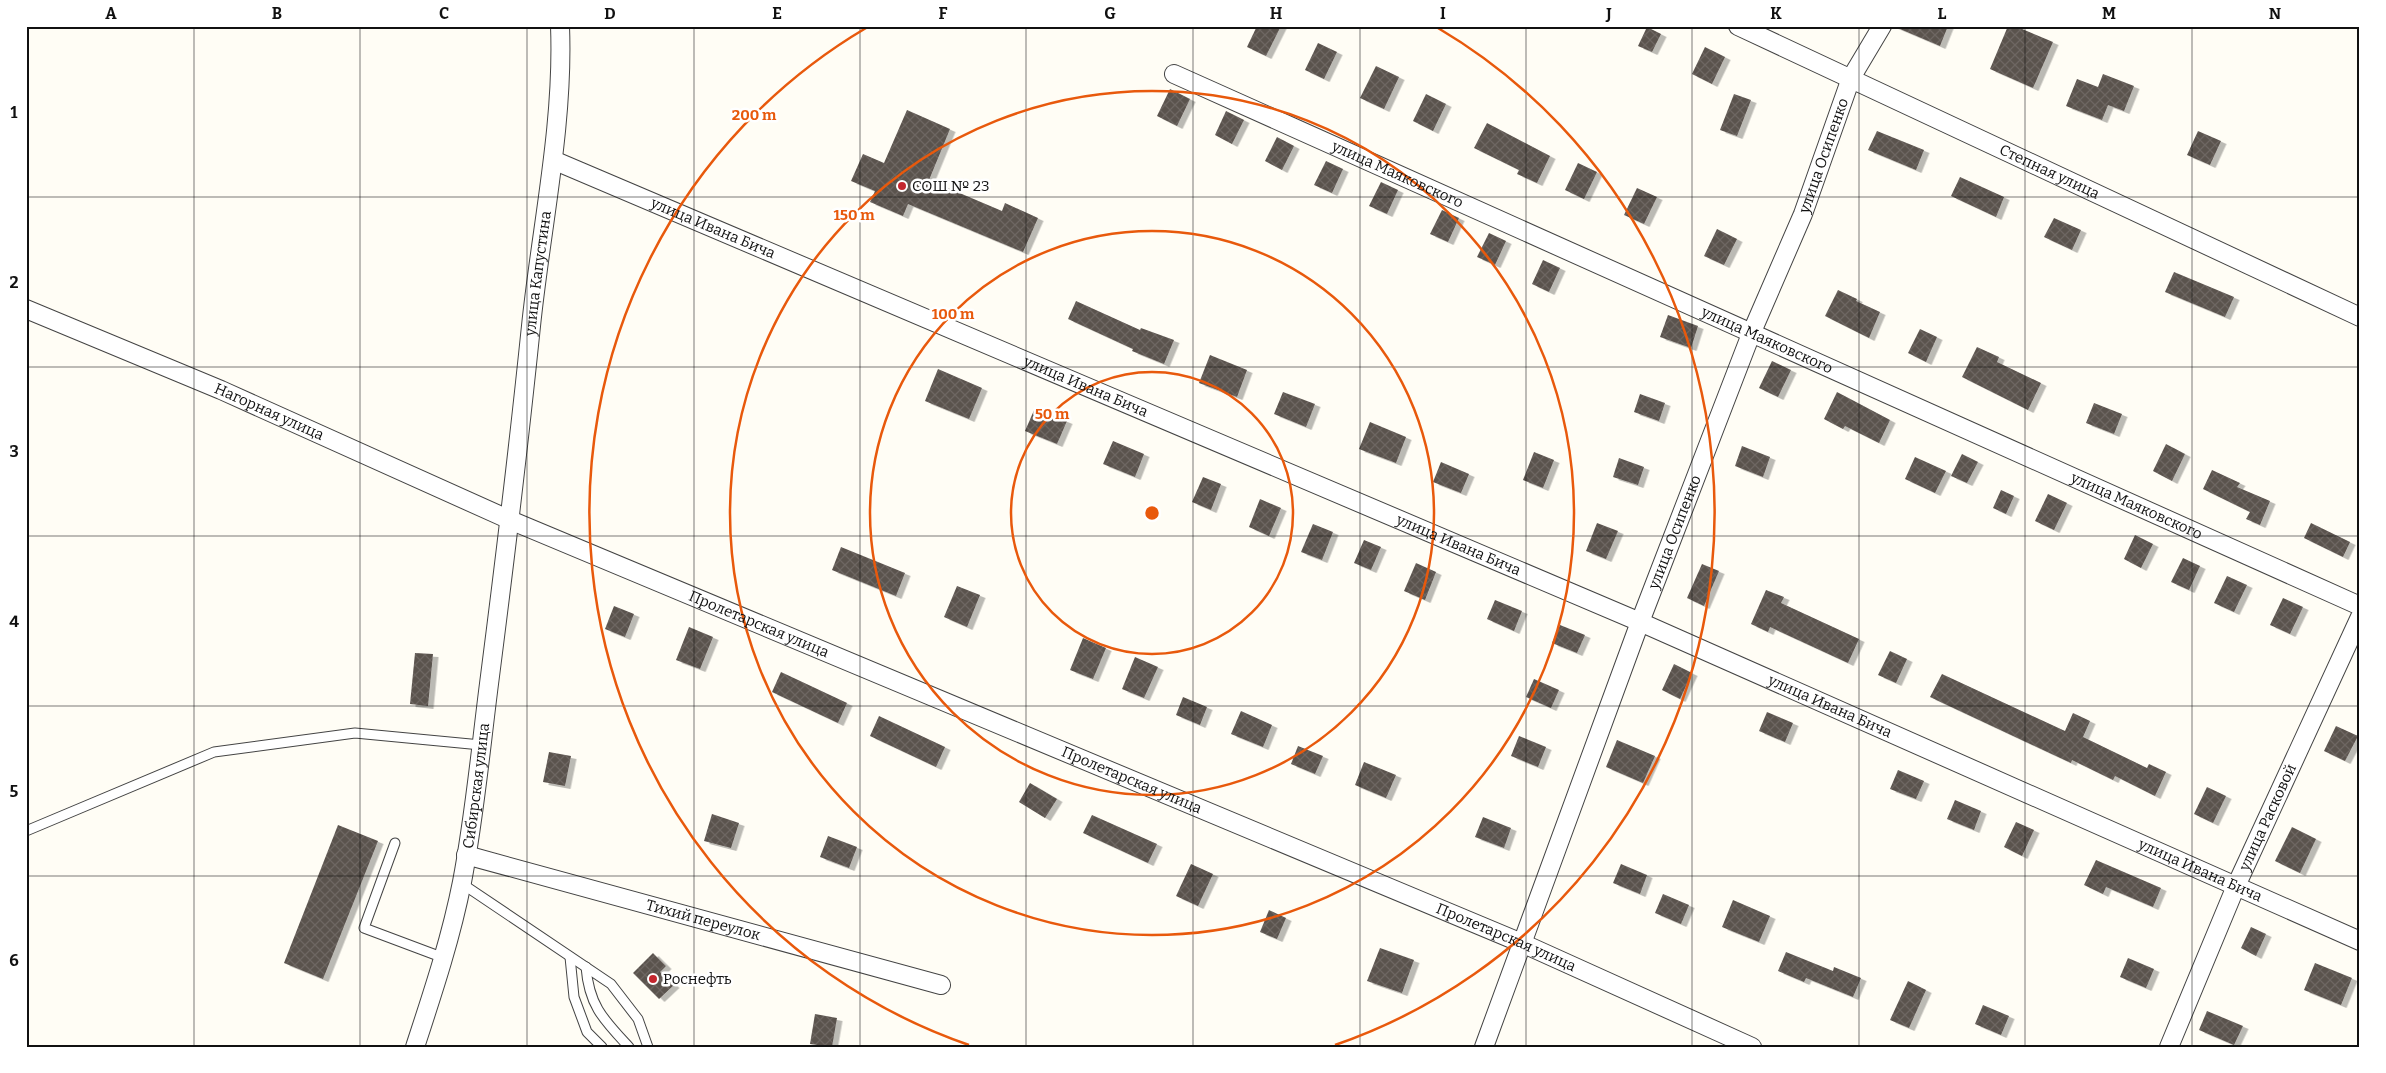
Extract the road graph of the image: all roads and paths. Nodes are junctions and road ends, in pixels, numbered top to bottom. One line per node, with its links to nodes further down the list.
1 (560, 26): 6 (street, улица Капустина)
2 (1738, 26): 5 (street, Степная улица)
3 (1882, 26): 5 (street, улица Осипенко)
4 (1174, 74): 9 (street, улица Маяковского)
5 (1852, 78): 8 (street, Степная улица); 9 (street, улица Осипенко)
6 (553, 160): 10 (street, улица Капустина); 13 (street, улица Ивана Бича)
7 (26, 309): 10 (street, Нагорная улица)
8 (2360, 317)
9 (1751, 334): 11 (street, улица Маяковского); 13 (street, улица Осипенко)
10 (510, 520): 14 (street, Сибирская улица); 21 (street, Пролетарская улица)
11 (2360, 606)
12 (2360, 617): 19 (street, улица Расковой)
13 (1640, 622): 19 (street, улица Ивана Бича); 21 (street, улица Осипенко)
14 (481, 745): 15 (lane); 17 (street, Сибирская улица)
15 (26, 831)
16 (395, 844): 23 (lane)
17 (466, 856): 18 (street, Сибирская улица); 25 (street, Тихий переулок)
18 (462, 883): 22 (lane); 23 (street, Сибирская улица)
19 (2236, 886): 20 (street, улица Ивана Бича); 32 (street, улица Расковой)
20 (2360, 941)
21 (1524, 944): 30 (street, улица Осипенко); 31 (street, Пролетарская улица)
22 (570, 956): 24 (lane); 27 (lane)
23 (444, 958): 26 (street, Сибирская улица)
24 (586, 967): 28 (lane); 29 (lane)
25 (941, 985)
26 (415, 1047)
27 (602, 1047)
28 (629, 1047)
29 (648, 1047)
30 (1484, 1047)
31 (1752, 1047)
32 (2169, 1047)

